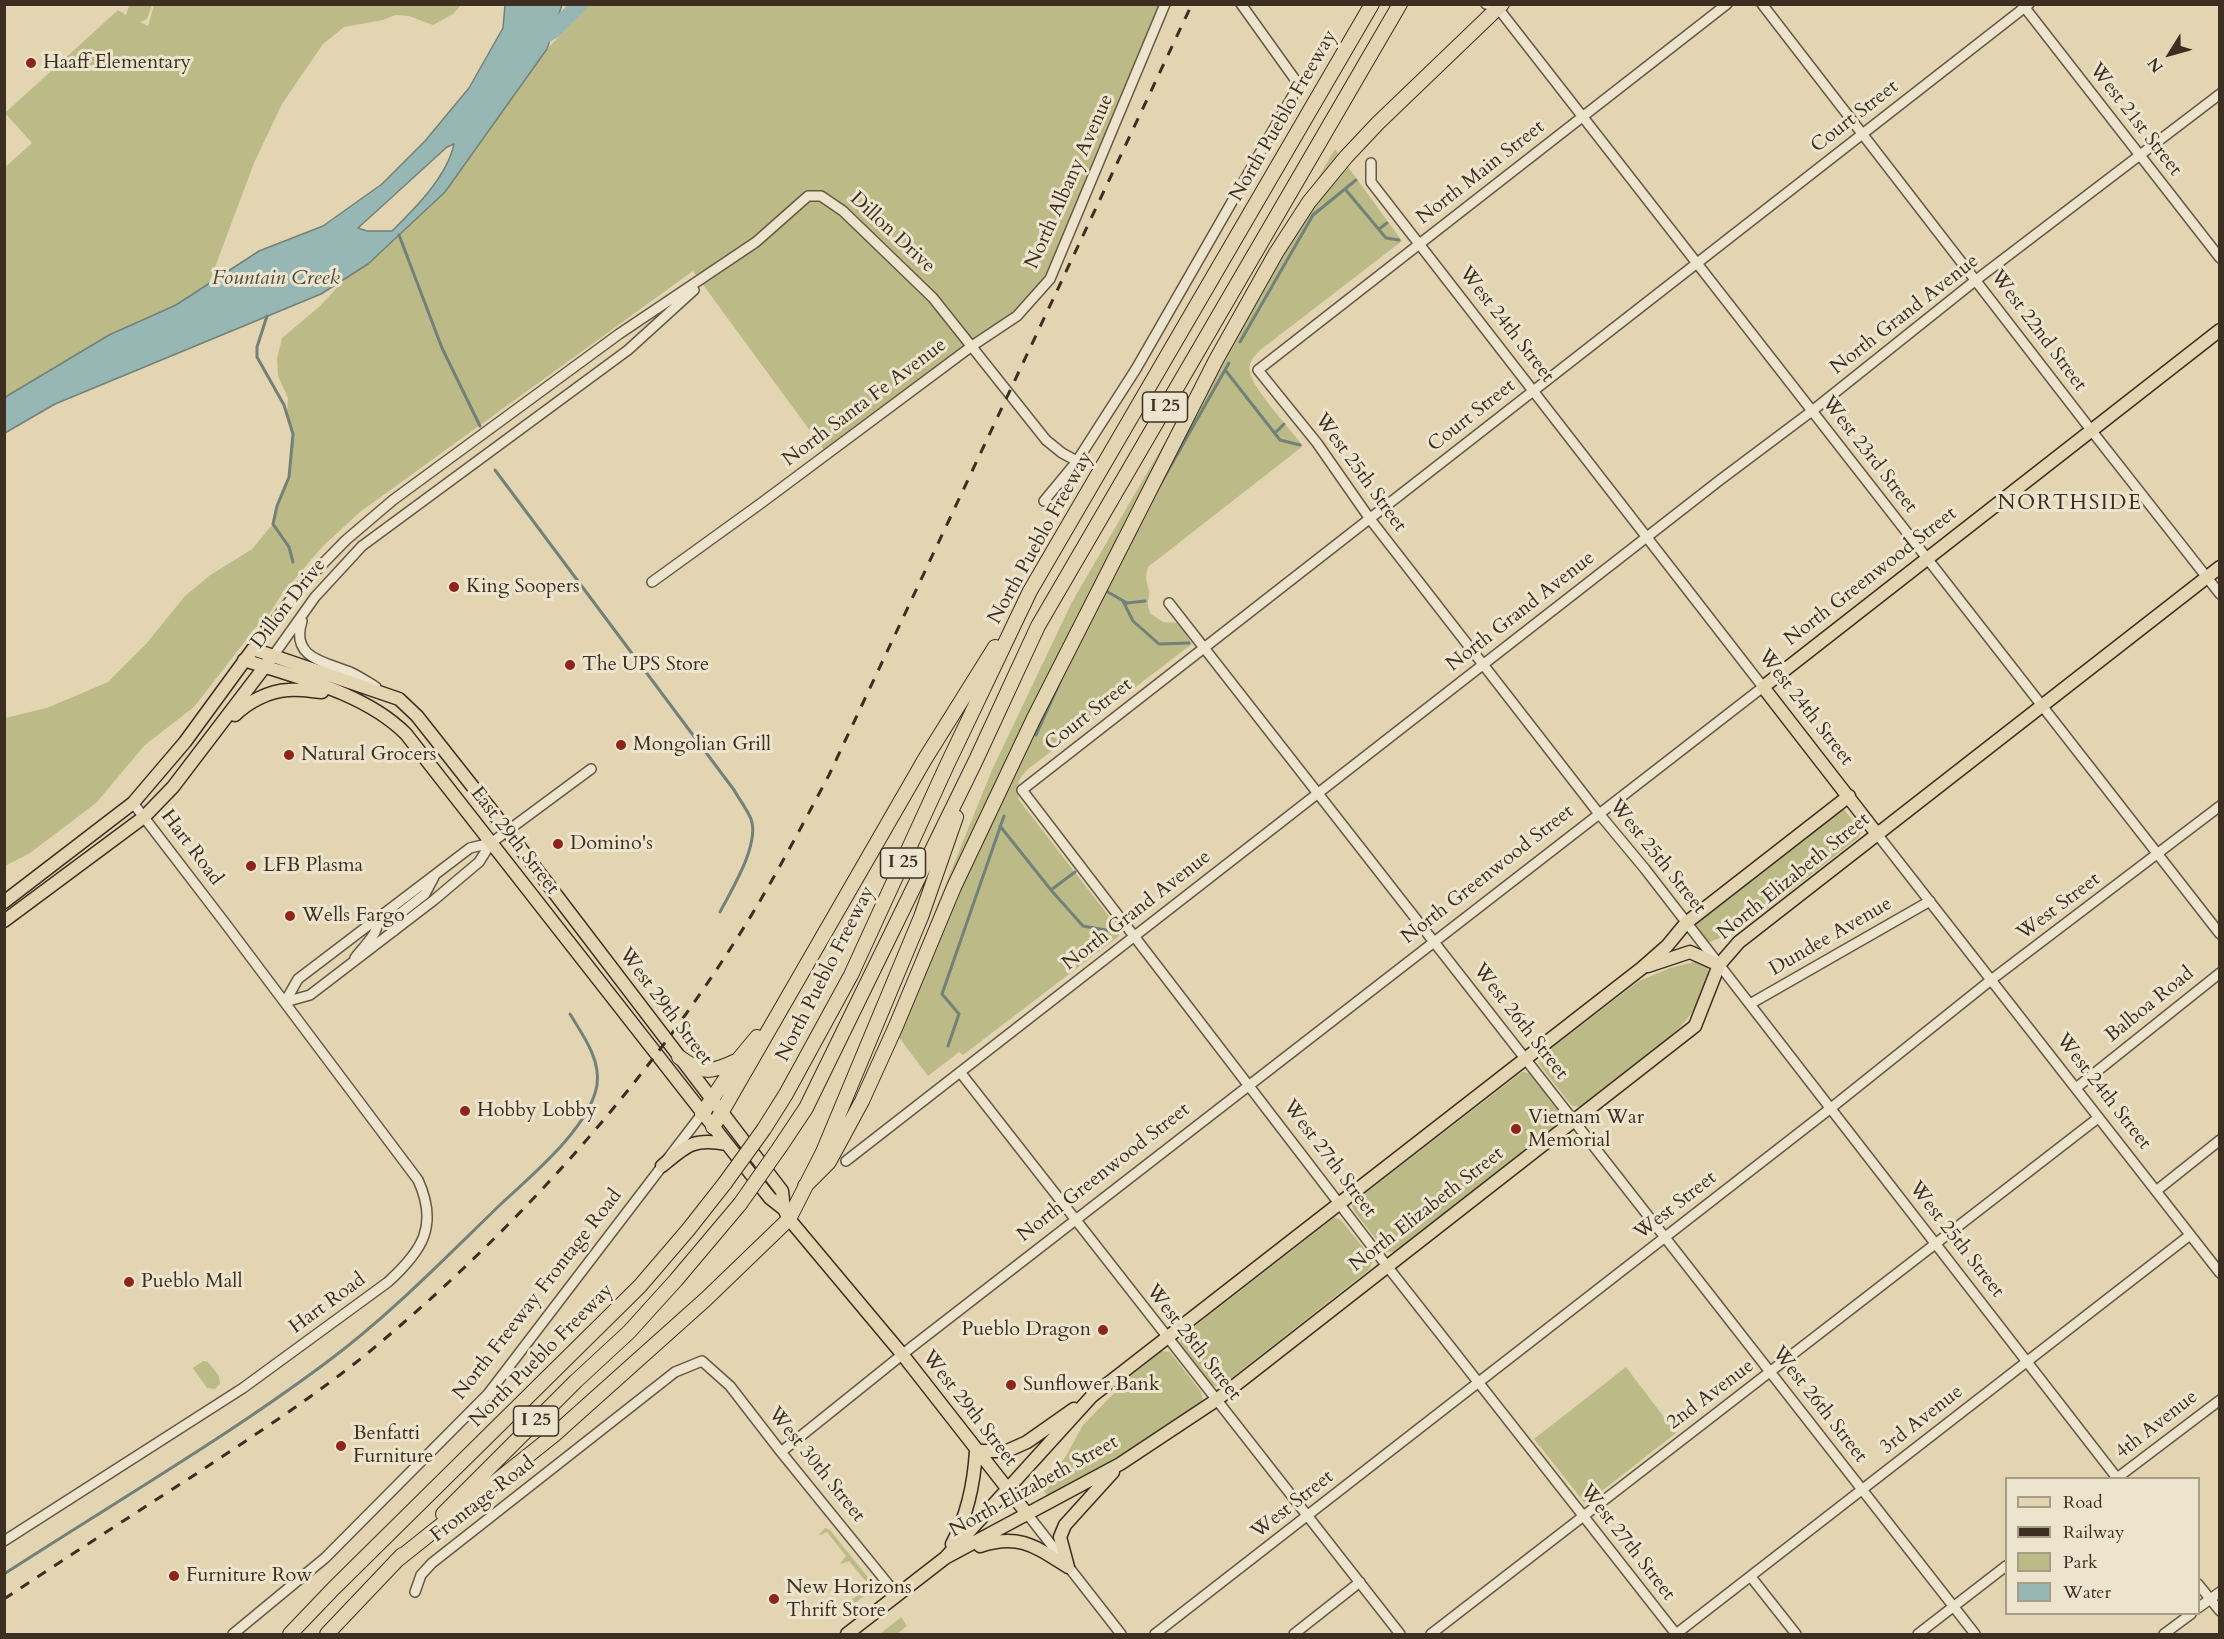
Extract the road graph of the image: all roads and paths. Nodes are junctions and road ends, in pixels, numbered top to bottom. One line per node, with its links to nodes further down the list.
1 (1165, 4): 20 (street, North Albany Avenue)
2 (1240, 4): 25 (street)
3 (1372, 4): 33 (highway, North Pueblo Freeway / I 25)
4 (1400, 4): 48 (highway, North Pueblo Freeway / I 25)
5 (1727, 4): 10 (street, North Main Street)
6 (1762, 4): 11 (street, West 22nd Street)
7 (1495, 6): 10 (street, West 23rd Street); 96 (highway)
8 (2025, 6): 11 (street, Court Street); 12 (street, West 21st Street)
9 (2220, 94): 12 (street, North Grand Avenue)
10 (1582, 116): 14 (street, North Main Street); 16 (street, West 23rd Street)
11 (1863, 134): 16 (street, Court Street); 18 (street, West 22nd Street)
12 (2140, 156): 15 (street, West 21st Street); 18 (street, North Grand Avenue)
13 (1371, 163): 14 (street, West 24th Street)
14 (1419, 245): 21 (street, North Main Street); 22 (street, West 24th Street)
15 (2220, 258)
16 (1696, 263): 22 (street, Court Street); 23 (street, West 23rd Street)
17 (716, 270): 20 (street, Dillon Drive); 36 (street, Dillon Drive); 38 (street, Dillon Drive)
18 (1976, 280): 23 (street, North Grand Avenue); 24 (street, West 22nd Street)
19 (2220, 330): 24 (main road, North Greenwood Street)
20 (972, 346): 25 (street, North Santa Fe Avenue); 32 (street, North Santa Fe Avenue)
21 (1258, 370): 27 (street, West 25th Street)
22 (1533, 392): 27 (street, Court Street); 28 (street, West 24th Street)
23 (1812, 411): 28 (street, North Grand Avenue); 29 (street, West 23rd Street)
24 (2091, 430): 29 (main road, North Greenwood Street); 31 (street, West 22nd Street)
25 (1077, 461): 26 (street)
26 (1044, 501)
27 (1370, 519): 37 (street, Court Street); 41 (street, West 25th Street)
28 (1646, 537): 41 (street, North Grand Avenue); 43 (street, West 24th Street)
29 (1926, 558): 43 (main road, North Greenwood Street); 46 (street, West 23rd Street)
30 (2220, 567): 31 (main road, North Elizabeth Street)
31 (2206, 577): 34 (street, West 22nd Street); 46 (main road, North Elizabeth Street)
32 (652, 582)
33 (1030, 591): 78 (highway); 133 (highway, North Pueblo Freeway / I 25, bridge)
34 (2220, 594)
35 (1169, 603): 37 (street, West 26th Street)
36 (304, 613): 39 (street, Dillon Drive); 45 (street)
37 (1204, 648): 50 (street, Court Street); 51 (street, West 26th Street)
38 (253, 649): 39 (main road, East 29th Street); 40 (main road, Dillon Drive)
39 (273, 656): 42 (main road, Dillon Drive); 45 (main road, East 29th Street)
40 (244, 660): 42 (main road, East 29th Street); 53 (main road, Dillon Drive)
41 (1483, 665): 51 (street, North Grand Avenue); 55 (street, West 25th Street)
42 (265, 667): 44 (main road, East 29th Street); 47 (main road, Dillon Drive)
43 (1763, 687): 52 (main road, West 24th Street); 55 (street, North Greenwood Street)
44 (338, 693): 47 (main road); 59 (main road, East 29th Street)
45 (386, 693): 57 (main road, East 29th Street)
46 (2042, 707): 58 (main road, North Elizabeth Street); 60 (street, West 23rd Street)
47 (210, 741): 56 (main road, Dillon Drive)
48 (976, 760): 96 (highway); 127 (highway, North Pueblo Freeway / I 25, bridge)
49 (591, 769): 57 (street)
50 (1022, 789): 69 (street, West 27th Street)
51 (1318, 793): 69 (street, North Grand Avenue); 70 (street, West 26th Street)
52 (1849, 796): 58 (main road, West 24th Street); 66 (main road, North Elizabeth Street)
53 (133, 803): 56 (street, Hart Road); 63 (main road, Dillon Drive)
54 (2220, 806): 60 (street, West Street)
55 (1599, 813): 66 (street, West 25th Street); 70 (street, North Greenwood Street)
56 (144, 817): 64 (main road, Dillon Drive); 76 (street, Hart Road)
57 (507, 831): 59 (street); 79 (main road, West 29th Street)
58 (1877, 834): 62 (street, West 24th Street); 72 (main road, North Elizabeth Street)
59 (491, 843): 61 (street); 67 (street); 88 (main road, East 29th Street)
60 (2158, 854): 68 (street, West 23rd Street); 75 (street, West Street)
61 (435, 875): 65 (street); 67 (street)
62 (1930, 901): 75 (street, West 24th Street); 77 (street, Dundee Avenue)
63 (4, 902)
64 (4, 921)
65 (373, 922): 71 (street); 76 (street)
66 (1686, 923): 72 (street, West 25th Street); 73 (main road, North Elizabeth Street)
67 (394, 931): 71 (street)
68 (2220, 934)
69 (1134, 936): 82 (street, North Grand Avenue); 83 (street, West 27th Street)
70 (1435, 941): 80 (street, West 26th Street); 83 (street, North Greenwood Street)
71 (352, 963): 76 (street)
72 (1719, 965): 73 (main road); 77 (street, West 25th Street); 90 (main road, North Elizabeth Street)
73 (1642, 968): 80 (main road, North Elizabeth Street)
74 (2220, 973): 84 (street, Balboa Road)
75 (1991, 980): 84 (street, West 24th Street); 86 (street, West Street)
76 (285, 1002): 125 (street, Hart Road)
77 (1750, 1004): 86 (street, West 25th Street)
78 (781, 1008): 81 (highway); 87 (highway)
79 (679, 1057): 81 (highway); 85 (main road, West 29th Street)
80 (1526, 1058): 90 (street, West 26th Street); 98 (main road, North Elizabeth Street)
81 (738, 1060): 85 (highway)
82 (960, 1072): 94 (street, North Grand Avenue); 100 (street, West 28th Street)
83 (1250, 1085): 98 (street, West 27th Street); 100 (street, North Greenwood Street)
84 (2076, 1088): 89 (street, West 24th Street)
85 (712, 1100): 87 (main road, West 29th Street); 88 (highway)
86 (1831, 1108): 102 (street, West Street); 103 (street, West 25th Street)
87 (721, 1111): 91 (highway); 99 (main road, West 29th Street)
88 (702, 1114): 91 (main road, West 29th Street); 95 (street, North Freeway Frontage Road)
89 (2098, 1118): 97 (street, West 24th Street); 103 (street, 2nd Avenue)
90 (1574, 1120): 102 (street, West 26th Street); 104 (main road, North Elizabeth Street)
91 (713, 1127): 93 (main road, West 29th Street)
92 (2220, 1140): 97 (street)
93 (727, 1144): 95 (main road); 99 (main road, West 29th Street)
94 (846, 1161)
95 (662, 1166): 143 (street, North Freeway Frontage Road)
96 (805, 1186): 99 (highway)
97 (2156, 1191): 101 (street, West 24th Street)
98 (1340, 1203): 104 (street, West 27th Street); 106 (main road, North Elizabeth Street)
99 (787, 1214): 107 (main road, West 29th Street); 127 (highway)
100 (1075, 1221): 106 (street, West 28th Street); 107 (street, North Greenwood Street)
101 (2190, 1234): 105 (street, West 24th Street); 109 (street, 3rd Avenue)
102 (1665, 1238): 110 (street, West 26th Street); 111 (street, West Street)
103 (1935, 1244): 109 (street, West 25th Street); 110 (street, 2nd Avenue)
104 (1387, 1266): 111 (street, West 27th Street); 114 (main road, North Elizabeth Street)
105 (2220, 1273)
106 (1167, 1337): 112 (main road, North Elizabeth Street); 114 (street, West 28th Street)
107 (902, 1354): 115 (main road, West 29th Street); 116 (street, North Greenwood Street)
108 (702, 1361): 116 (street, West 30th Street); 135 (street, Frontage Road)
109 (2026, 1361): 118 (street, West 25th Street); 121 (street, 3rd Avenue)
110 (1770, 1372): 121 (street, West 26th Street); 123 (street, 2nd Avenue)
111 (1479, 1383): 123 (street, West 27th Street); 124 (street, West Street)
112 (1092, 1396): 115 (main road); 120 (main road, North Elizabeth Street)
113 (2220, 1400): 119 (street, 4th Avenue)
114 (1215, 1401): 117 (main road, North Elizabeth Street); 124 (street, West 28th Street)
115 (976, 1451): 120 (main road, West 29th Street); 126 (main road)
116 (781, 1452): 136 (street, West 30th Street)
117 (1120, 1464): 122 (main road, North Elizabeth Street); 128 (main road)
118 (2115, 1477)
119 (2120, 1477)
120 (1008, 1490): 122 (main road, West 29th Street); 126 (main road, North Elizabeth Street)
121 (1862, 1490): 130 (street, 3rd Avenue); 139 (street, West 26th Street)
122 (1028, 1515): 126 (main road, North Elizabeth Street); 128 (street, West 29th Street)
123 (1583, 1516): 142 (street, West 27th Street); 152 (street, 2nd Avenue)
124 (1307, 1517): 131 (street, West 28th Street); 149 (street, West Street)
125 (4, 1542)
126 (945, 1558): 128 (main road); 136 (main road, North Elizabeth Street)
127 (396, 1562): 146 (highway, North Pueblo Freeway / I 25)
128 (1068, 1567): 148 (street, West 29th Street)
129 (2005, 1568): 139 (street)
130 (1751, 1577): 142 (street, 3rd Avenue); 153 (street)
131 (1360, 1582): 150 (street); 151 (street, West 28th Street)
132 (2200, 1585): 137 (street)
133 (334, 1588): 144 (highway); 145 (highway, North Pueblo Freeway / I 25)
134 (2220, 1592): 137 (street)
135 (415, 1593)
136 (897, 1595): 147 (main road, North Elizabeth Street)
137 (2210, 1599): 138 (street); 140 (street)
138 (2200, 1607)
139 (1953, 1608): 154 (street); 155 (street, West 26th Street)
140 (2220, 1611)
141 (2190, 1615): 156 (street)
142 (1676, 1634)
143 (233, 1635)
144 (283, 1635)
145 (290, 1635)
146 (327, 1635)
147 (847, 1635)
148 (1121, 1635)
149 (1155, 1635)
150 (1294, 1635)
151 (1400, 1635)
152 (1431, 1635)
153 (1796, 1635)
154 (1918, 1635)
155 (1975, 1635)
156 (2164, 1635)

